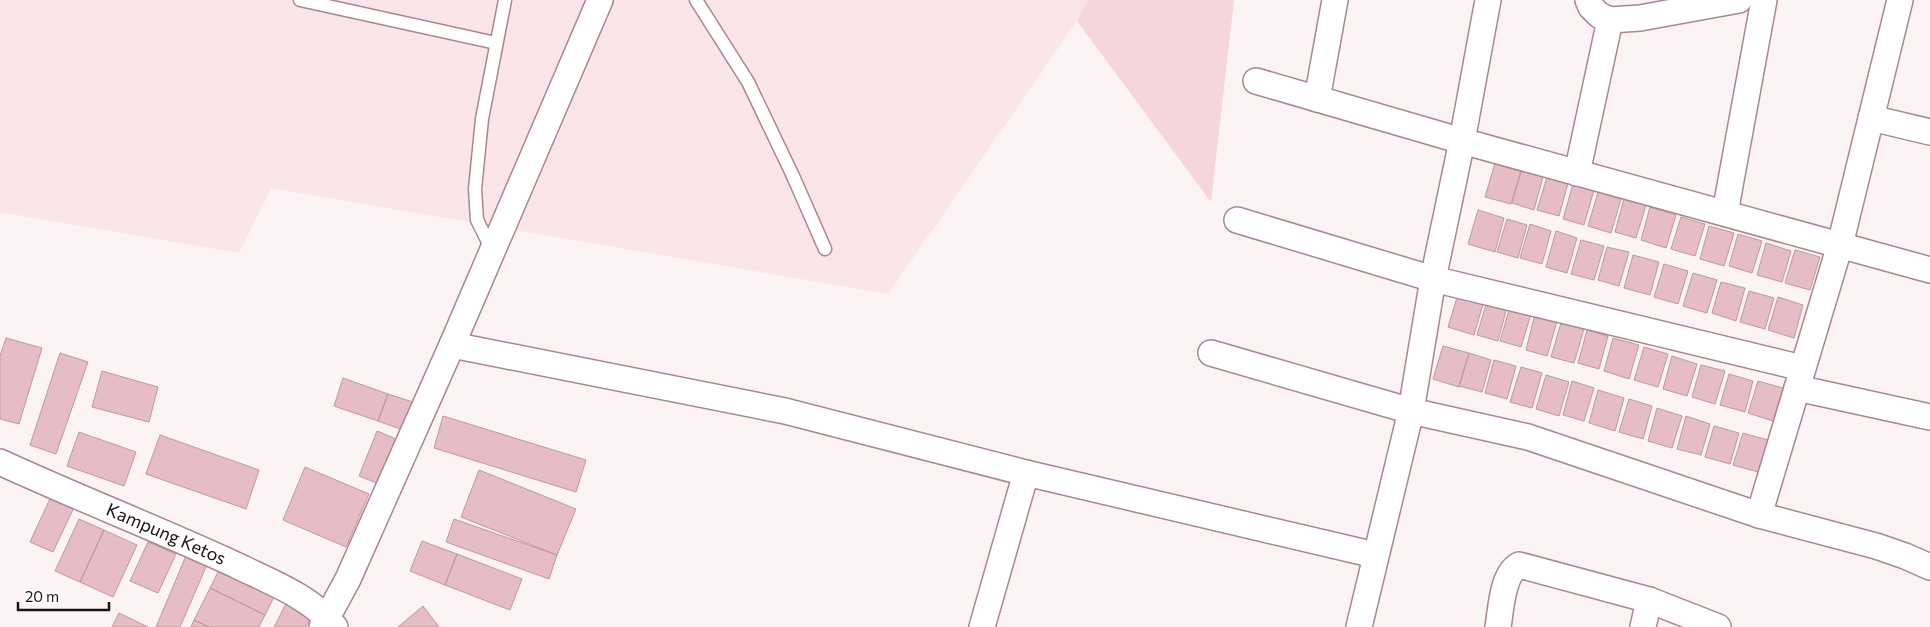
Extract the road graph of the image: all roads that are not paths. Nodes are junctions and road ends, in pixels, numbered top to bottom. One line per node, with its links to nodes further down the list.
1 (300, 0): 13 (lane)
2 (505, 0): 13 (lane)
3 (600, 0): 24 (street)
4 (696, 0): 23 (lane)
5 (1335, 0): 15 (street)
6 (1488, 0): 18 (street)
7 (1588, 0): 12 (street)
8 (1739, 0): 11 (street)
9 (1764, 0): 20 (street)
10 (1900, 0): 16 (street)
11 (1669, 6): 12 (street)
12 (1610, 20): 19 (street)
13 (496, 43): 24 (lane)
14 (1256, 81): 15 (street)
15 (1317, 99): 18 (street)
16 (1871, 118): 17 (street); 22 (street)
17 (1930, 132)
18 (1462, 141): 19 (street); 26 (street)
19 (1577, 173): 20 (street)
20 (1725, 213): 22 (street)
21 (1237, 220): 26 (street)
22 (1840, 245): 25 (street); 29 (street)
23 (825, 249)
24 (493, 252): 27 (street)
25 (1930, 270)
26 (1433, 279): 29 (street); 30 (street)
27 (452, 345): 33 (street); 38 (street)
28 (1211, 353): 30 (street)
29 (1799, 378): 31 (street); 34 (street)
30 (1411, 411): 34 (street); 35 (street)
31 (1930, 417)
32 (0, 462): 38 (street, Kampung Ketos)
33 (1026, 472): 35 (street); 39 (street)
34 (1759, 515): 36 (street)
35 (1375, 555): 40 (street)
36 (1930, 568)
37 (1650, 600): 41 (street); 42 (street); 43 (street)
38 (328, 624)
39 (982, 627)
40 (1360, 627)
41 (1498, 627)
42 (1643, 627)
43 (1718, 627)

